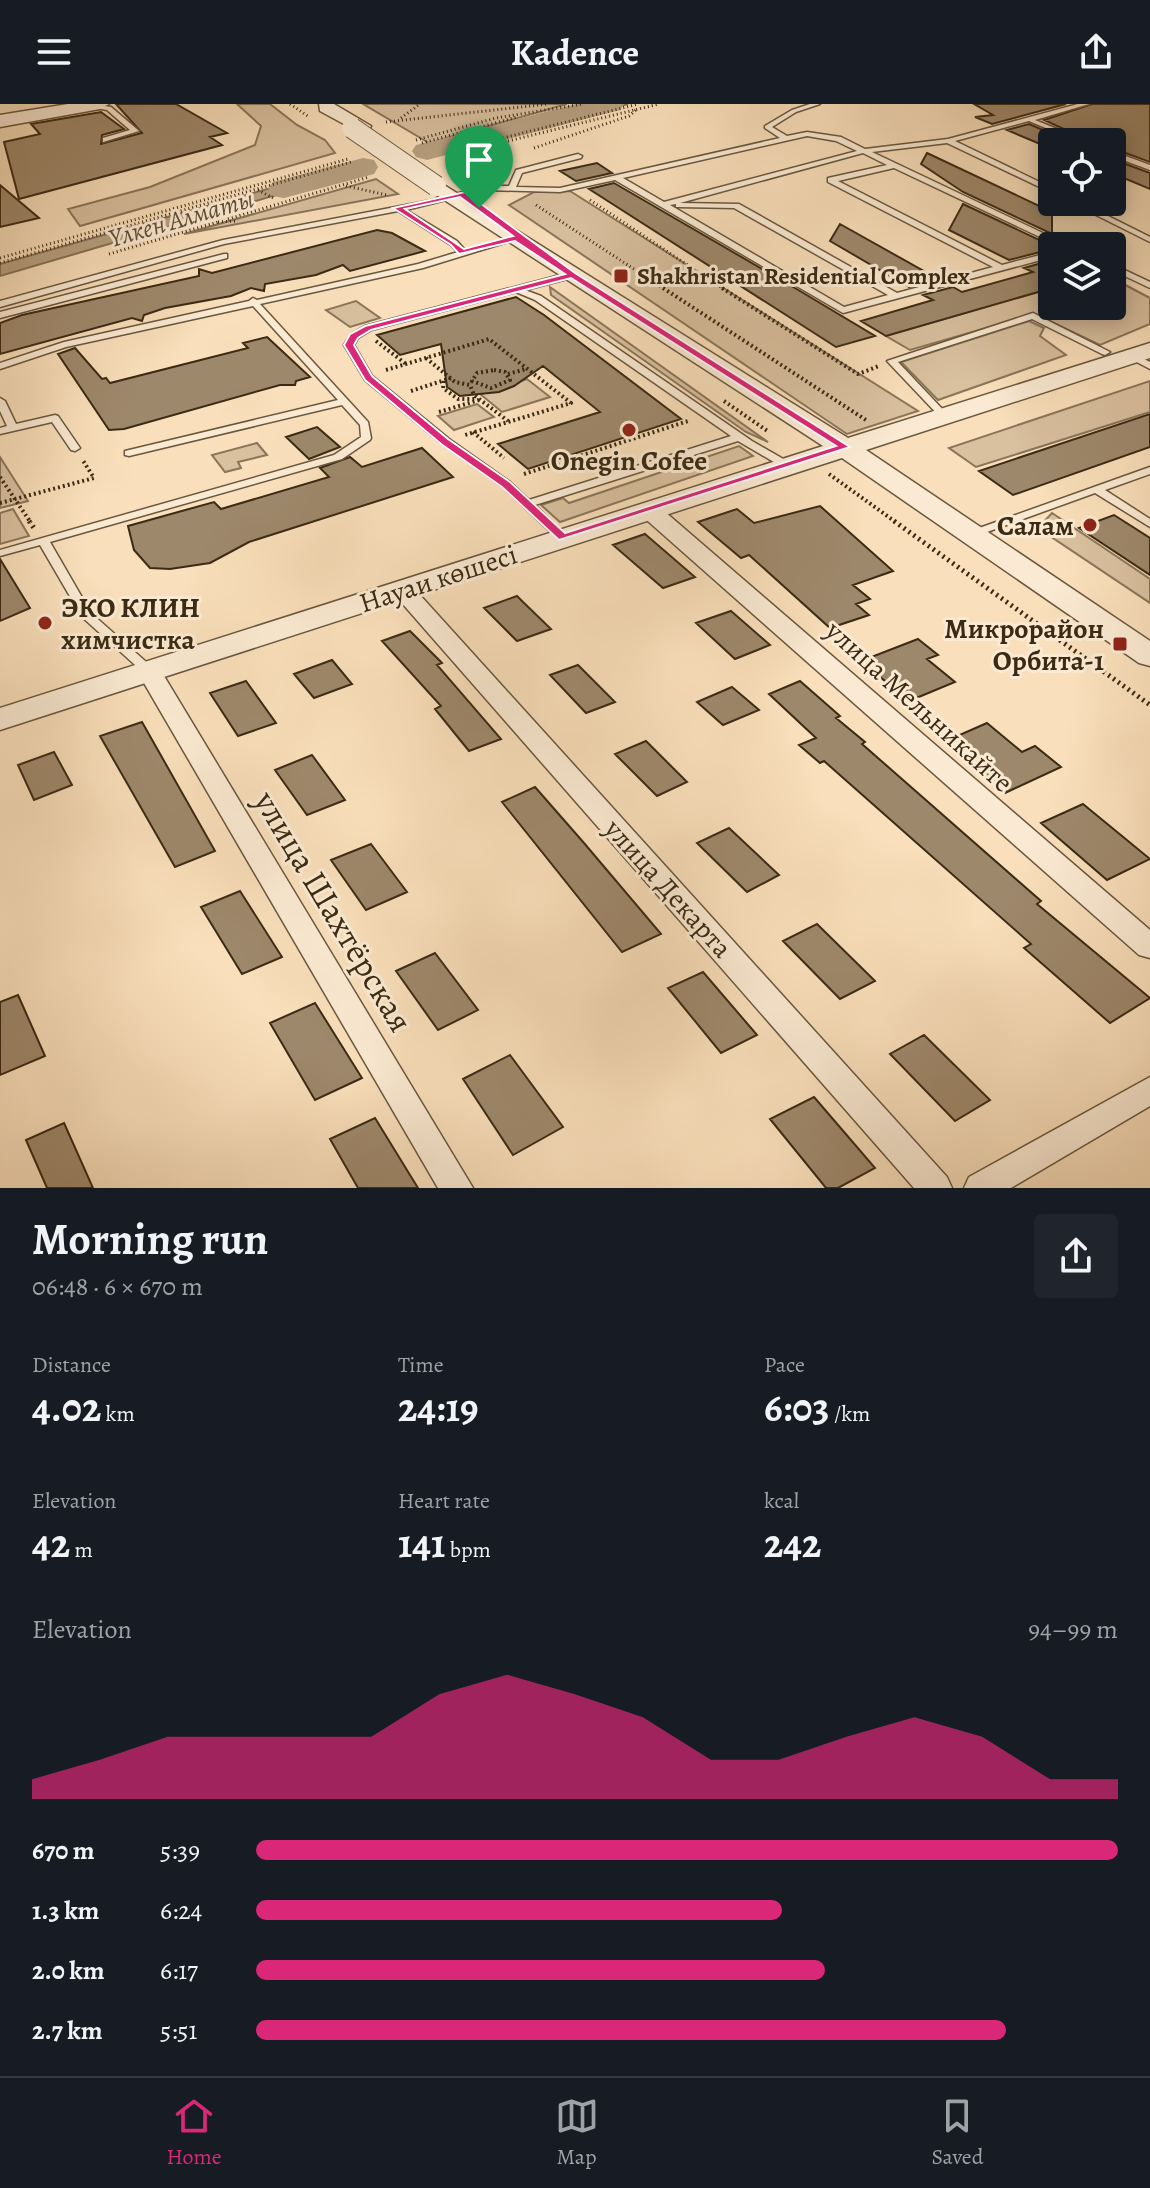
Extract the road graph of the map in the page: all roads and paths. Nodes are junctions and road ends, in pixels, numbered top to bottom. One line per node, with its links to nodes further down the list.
1 (420, 104): 2 (path)
2 (548, 104)
3 (556, 104): 11 (path)
4 (583, 104): 11 (path)
5 (638, 104): 6 (path)
6 (659, 104)
7 (817, 104): 15 (lane)
8 (1086, 104): 13 (lane)
9 (99, 105): 12 (street); 16 (lane)
10 (323, 106): 31 (street, bridge)
11 (527, 114): 17 (path); 19 (path)
12 (0, 121)
13 (1032, 121): 14 (lane); 18 (lane)
14 (1050, 128)
15 (785, 138): 20 (lane); 26 (lane)
16 (106, 140)
17 (416, 140)
18 (948, 141): 20 (lane); 27 (lane)
19 (422, 143)
20 (864, 151): 23 (lane); 35 (lane)
21 (578, 156): 29 (lane)
22 (1126, 159): 24 (lane)
23 (892, 166): 38 (lane); 46 (lane)
24 (1150, 168)
25 (369, 177): 28 (path)
26 (616, 177): 29 (lane); 35 (lane)
27 (1038, 184)
28 (342, 185): 32 (path); 43 (path)
29 (512, 188): 31 (lane); 74 (path)
30 (258, 190): 34 (path); 45 (path); 45 (path)
31 (449, 190): 36 (lane); 39 (street)
32 (392, 197)
33 (588, 198): 58 (path)
34 (275, 199)
35 (662, 205): 51 (lane); 51 (lane)
36 (398, 208): 41 (lane); 53 (lane)
37 (1102, 216): 40 (lane)
38 (1038, 233)
39 (514, 236): 41 (lane); 48 (street)
40 (1150, 240)
41 (462, 252): 52 (lane)
42 (224, 256): 54 (lane)
43 (101, 257)
44 (1038, 258): 46 (lane)
45 (0, 261)
46 (1001, 268): 51 (lane)
47 (1126, 274): 49 (lane)
48 (572, 275): 50 (lane); 80 (street)
49 (1150, 285)
50 (515, 289): 62 (lane); 70 (lane)
51 (896, 296)
52 (253, 301): 59 (lane); 69 (lane)
53 (0, 304)
54 (0, 315)
55 (1105, 352): 58 (lane)
56 (1144, 357): 72 (street, Науаи көшесі)
57 (426, 358): 60 (path); 62 (path); 63 (path)
58 (892, 361): 72 (lane)
59 (0, 366)
60 (526, 369): 61 (path); 73 (path)
61 (508, 374): 65 (path); 65 (path)
62 (367, 376): 79 (lane)
63 (452, 378): 64 (path); 65 (path)
64 (444, 381): 66 (path); 67 (path)
65 (473, 384): 67 (path)
66 (401, 394)
67 (480, 399): 71 (path); 73 (path)
68 (0, 401): 75 (lane)
69 (345, 401): 82 (lane); 95 (lane)
70 (707, 415): 77 (path); 78 (lane)
71 (429, 416)
72 (944, 416): 80 (street, Науаи көшесі)
73 (508, 422): 77 (path)
74 (875, 427)
75 (13, 428): 76 (lane); 81 (lane)
76 (0, 431)
77 (473, 432): 79 (path)
78 (739, 437): 83 (lane); 90 (lane)
79 (445, 441): 90 (lane)
80 (845, 447): 83 (street, Науаи көшесі); 93 (street)
81 (75, 448): 88 (path)
82 (129, 453)
83 (788, 466): 91 (street, Науаи көшесі)
84 (1150, 470): 87 (lane)
85 (828, 474): 100 (path)
86 (0, 477): 88 (path)
87 (1096, 489): 92 (lane); 93 (lane)
88 (14, 499): 89 (path); 95 (path)
89 (0, 503)
90 (528, 504): 94 (lane)
91 (649, 510): 94 (street, Науаи көшесі); 102 (street, улица Мельникайте)
92 (1150, 524)
93 (972, 534): 98 (street)
94 (563, 538): 97 (street, Науаи көшесі)
95 (44, 542): 96 (lane); 99 (lane)
96 (0, 553)
97 (402, 589): 99 (street, Науаи көшесі); 105 (street, улица Декарта)
98 (1150, 656)
99 (149, 671): 101 (street, Науаи көшесі); 104 (street, улица Шахтёрская)
100 (1150, 705)
101 (0, 719)
102 (1150, 947)
103 (1150, 1090): 106 (street)
104 (456, 1188)
105 (935, 1188)
106 (981, 1188)

